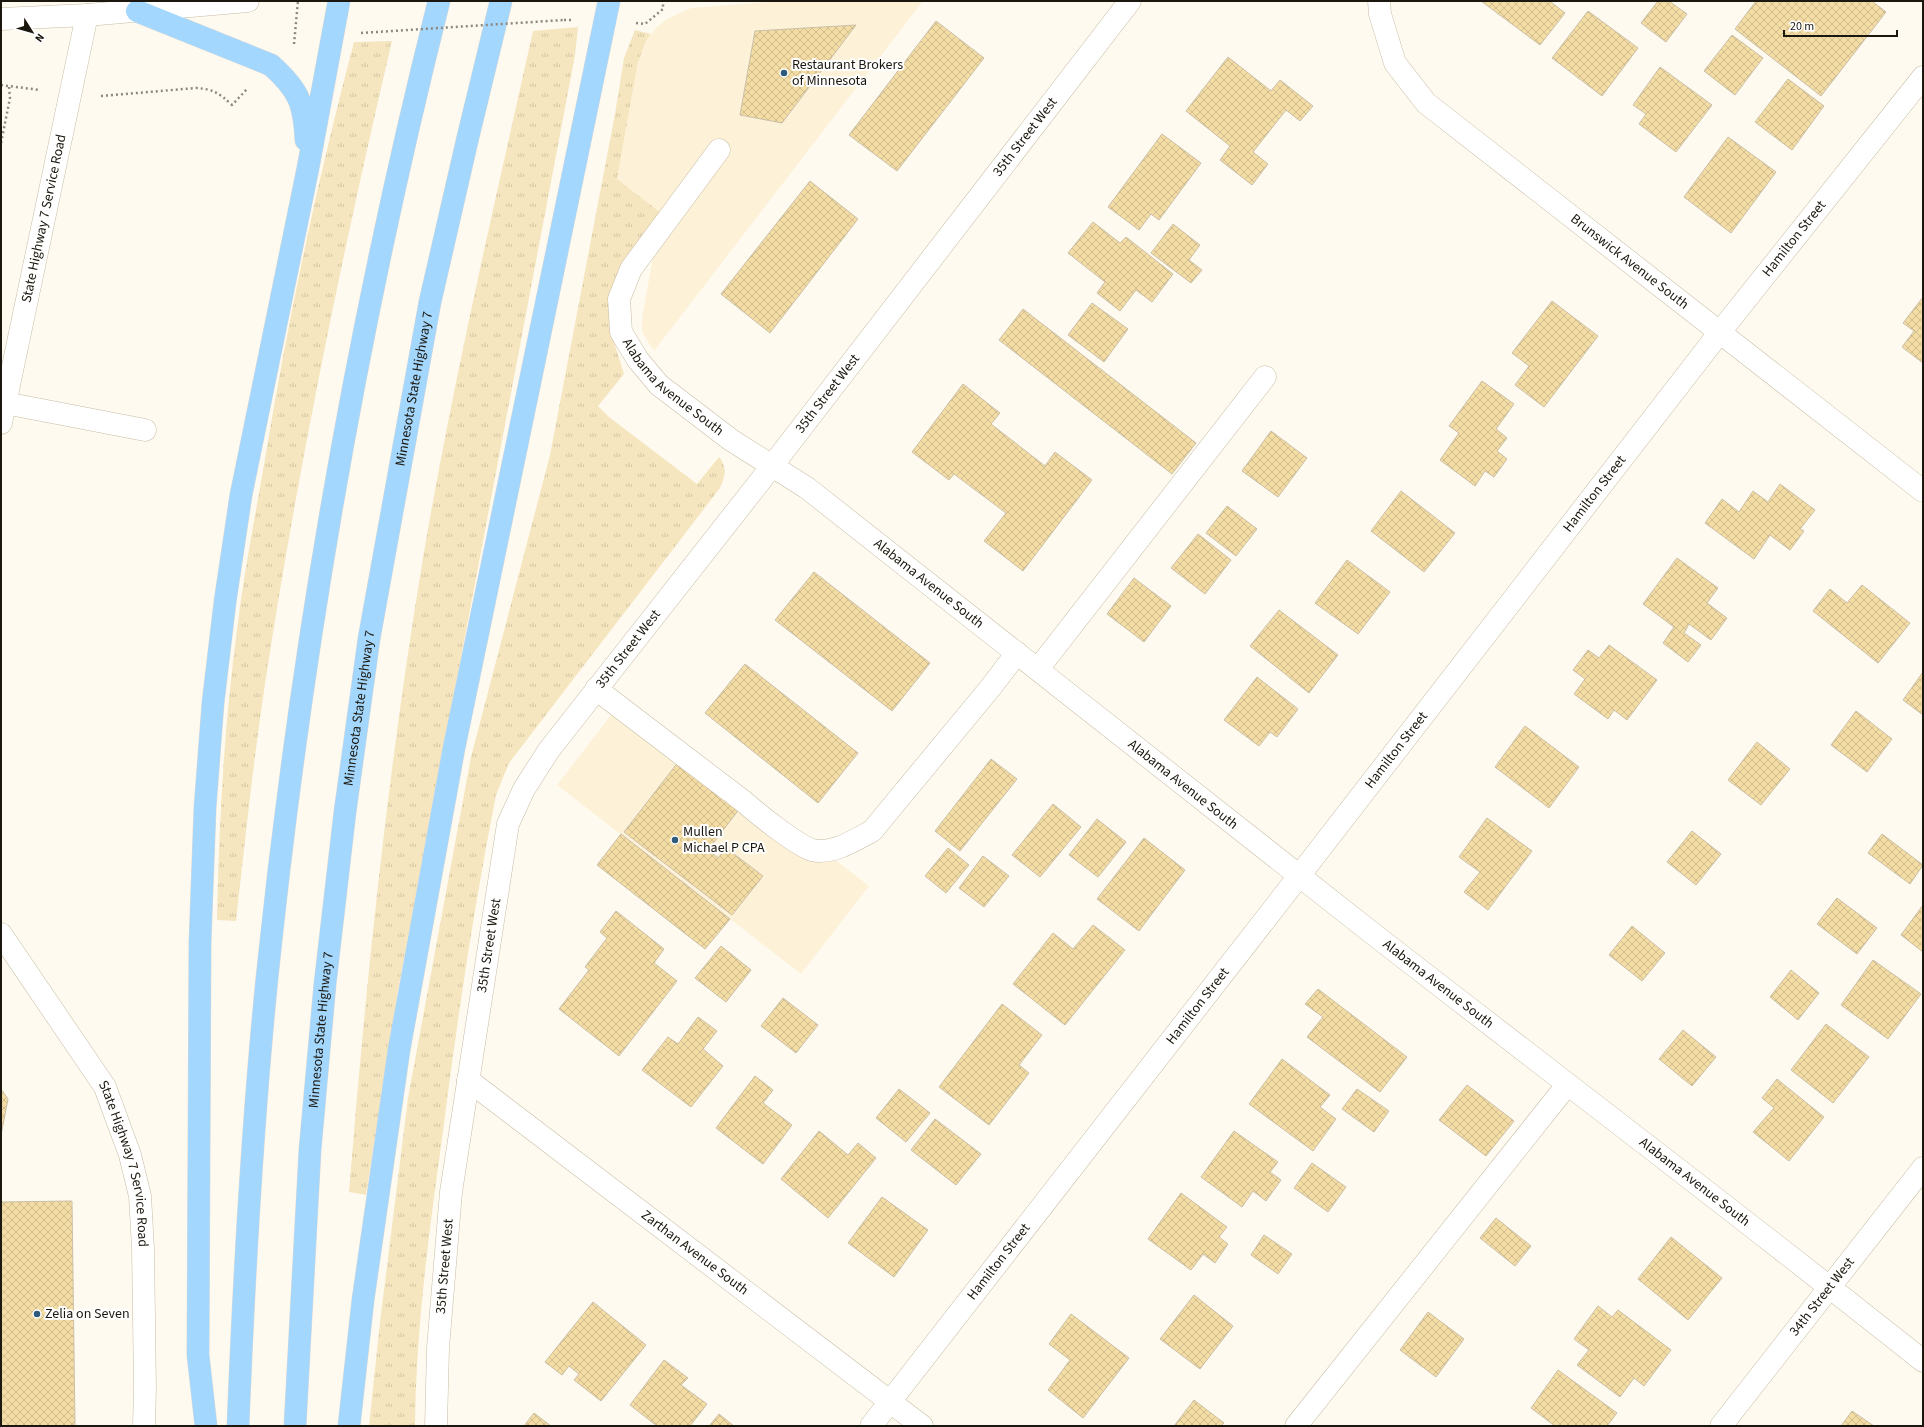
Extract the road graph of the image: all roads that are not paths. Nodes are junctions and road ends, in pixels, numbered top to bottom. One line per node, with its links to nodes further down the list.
1 (248, 1): 8 (street)
2 (339, 1): 13 (highway)
3 (439, 1): 33 (highway)
4 (501, 1): 34 (highway, Minnesota State Highway 7)
5 (609, 1): 35 (highway)
6 (1130, 1): 18 (street, 35th Street West)
7 (1378, 1): 14 (street, Brunswick Avenue South)
8 (135, 6): 9 (street); 13 (highway)
9 (87, 15): 10 (street); 16 (street, State Highway 7 Service Road)
10 (1, 19)
11 (1923, 77): 14 (street, Hamilton Street)
12 (719, 150): 18 (street, Alabama Avenue South)
13 (308, 168): 32 (highway)
14 (1720, 332): 19 (street, Brunswick Avenue South); 23 (street, Hamilton Street)
15 (1265, 377): 21 (street)
16 (3, 413): 17 (street)
17 (145, 430)
18 (772, 466): 20 (street, Alabama Avenue South); 22 (street, 35th Street West)
19 (1923, 491)
20 (1017, 653): 21 (street, Alabama Avenue South); 22 (street)
21 (1038, 670): 23 (street, Alabama Avenue South)
22 (596, 688): 25 (street, 35th Street West)
23 (1300, 876): 26 (street, Alabama Avenue South); 30 (street, Hamilton Street)
24 (1, 934): 31 (street, State Highway 7 Service Road)
25 (468, 1080): 30 (street, Zarthan Avenue South); 36 (street, 35th Street West)
26 (1567, 1085): 28 (street, Alabama Avenue South); 39 (street)
27 (1923, 1168): 28 (street, 34th Street West)
28 (1830, 1287): 29 (street, Alabama Avenue South); 40 (street, 34th Street West)
29 (1923, 1361)
30 (891, 1401): 37 (street, Hamilton Street); 38 (street, Zarthan Avenue South)
31 (144, 1426)
32 (206, 1426)
33 (238, 1426)
34 (296, 1426)
35 (349, 1426)
36 (436, 1426)
37 (872, 1426)
38 (922, 1426)
39 (1296, 1426)
40 (1721, 1426)

